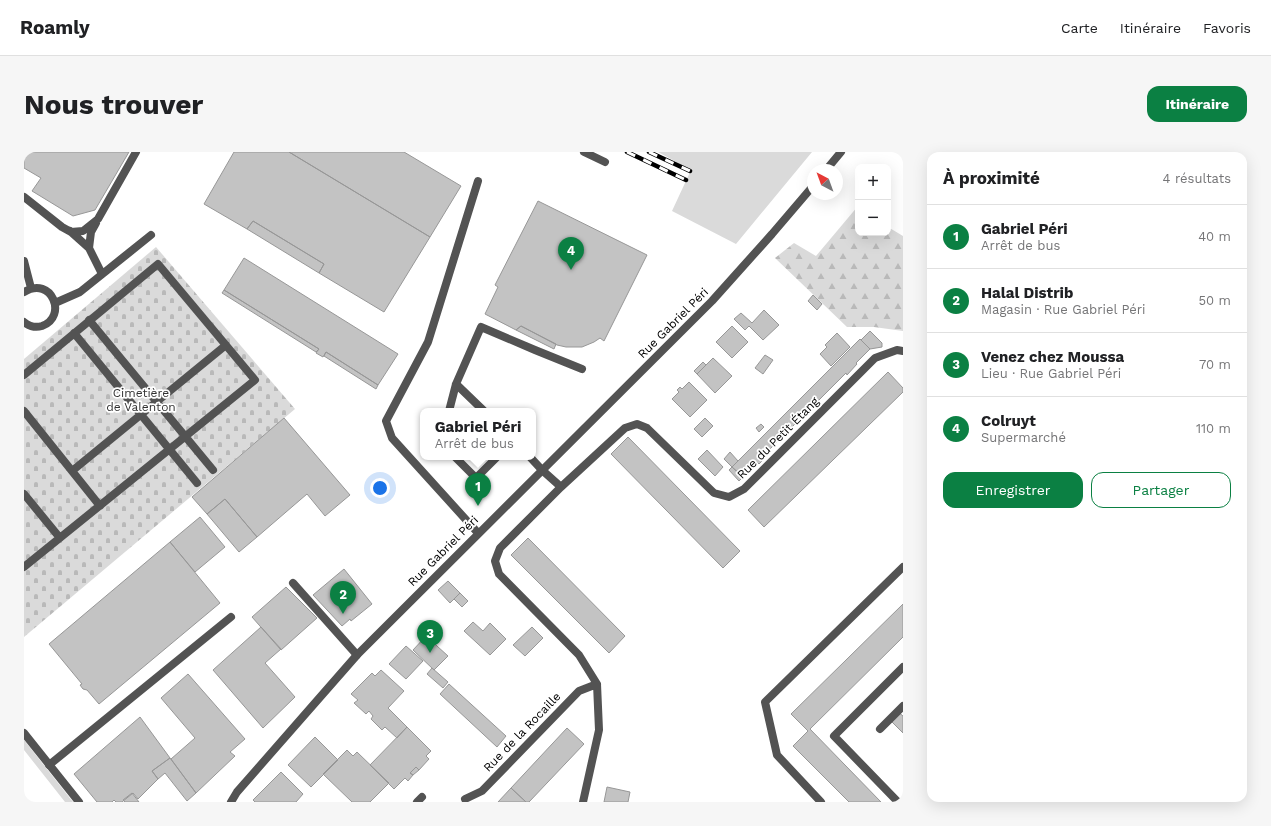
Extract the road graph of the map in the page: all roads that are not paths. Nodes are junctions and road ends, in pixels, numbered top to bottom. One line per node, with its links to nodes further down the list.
1 (136, 152): 9 (street)
2 (584, 152): 4 (street)
3 (842, 152): 5 (street)
4 (605, 162)
5 (831, 164)
6 (478, 181): 42 (street)
7 (807, 193): 36 (street, Rue Gabriel Péri)
8 (24, 197): 10 (street)
9 (98, 219): 10 (street); 12 (street)
10 (70, 231): 12 (street)
11 (151, 235): 14 (street)
12 (89, 248): 14 (street)
13 (24, 261): 15 (street)
14 (102, 274): 16 (street)
15 (28, 290): 16 (street)
16 (55, 303): 18 (street)
17 (89, 320): 19 (street); 20 (street); 25 (street)
18 (24, 322)
19 (74, 333): 23 (street); 29 (street)
20 (226, 345): 25 (street); 30 (street)
21 (903, 351): 39 (street, Rue du Petit Étang)
22 (582, 368): 24 (street)
23 (24, 374)
24 (456, 384): 26 (street); 27 (street)
25 (157, 402): 29 (street); 30 (street)
26 (450, 408)
27 (481, 408)
28 (24, 411): 37 (street)
29 (141, 414): 31 (street); 37 (street)
30 (186, 436): 31 (street); 35 (street)
31 (170, 449): 38 (street); 41 (street)
32 (458, 460): 33 (street)
33 (494, 460)
34 (533, 460): 36 (street)
35 (213, 470)
36 (542, 470): 39 (street); 42 (street, Rue Gabriel Péri)
37 (72, 471): 41 (street)
38 (197, 483)
39 (561, 487): 50 (street, Rue du Petit Étang)
40 (24, 494): 43 (street)
41 (100, 506): 43 (street)
42 (478, 533): 48 (street, Rue Gabriel Péri)
43 (60, 538): 44 (street)
44 (24, 567)
45 (903, 567): 59 (street)
46 (293, 583): 48 (street)
47 (231, 617): 54 (street)
48 (357, 655): 57 (street, Rue Gabriel Péri)
49 (903, 667): 60 (street)
50 (597, 684): 55 (street, Rue de la Rocaille); 58 (street)
51 (903, 706): 52 (street)
52 (880, 728)
53 (24, 733): 54 (street)
54 (50, 765): 56 (street)
55 (466, 799)
56 (79, 802)
57 (231, 802)
58 (583, 802)
59 (821, 802)
60 (898, 802)

